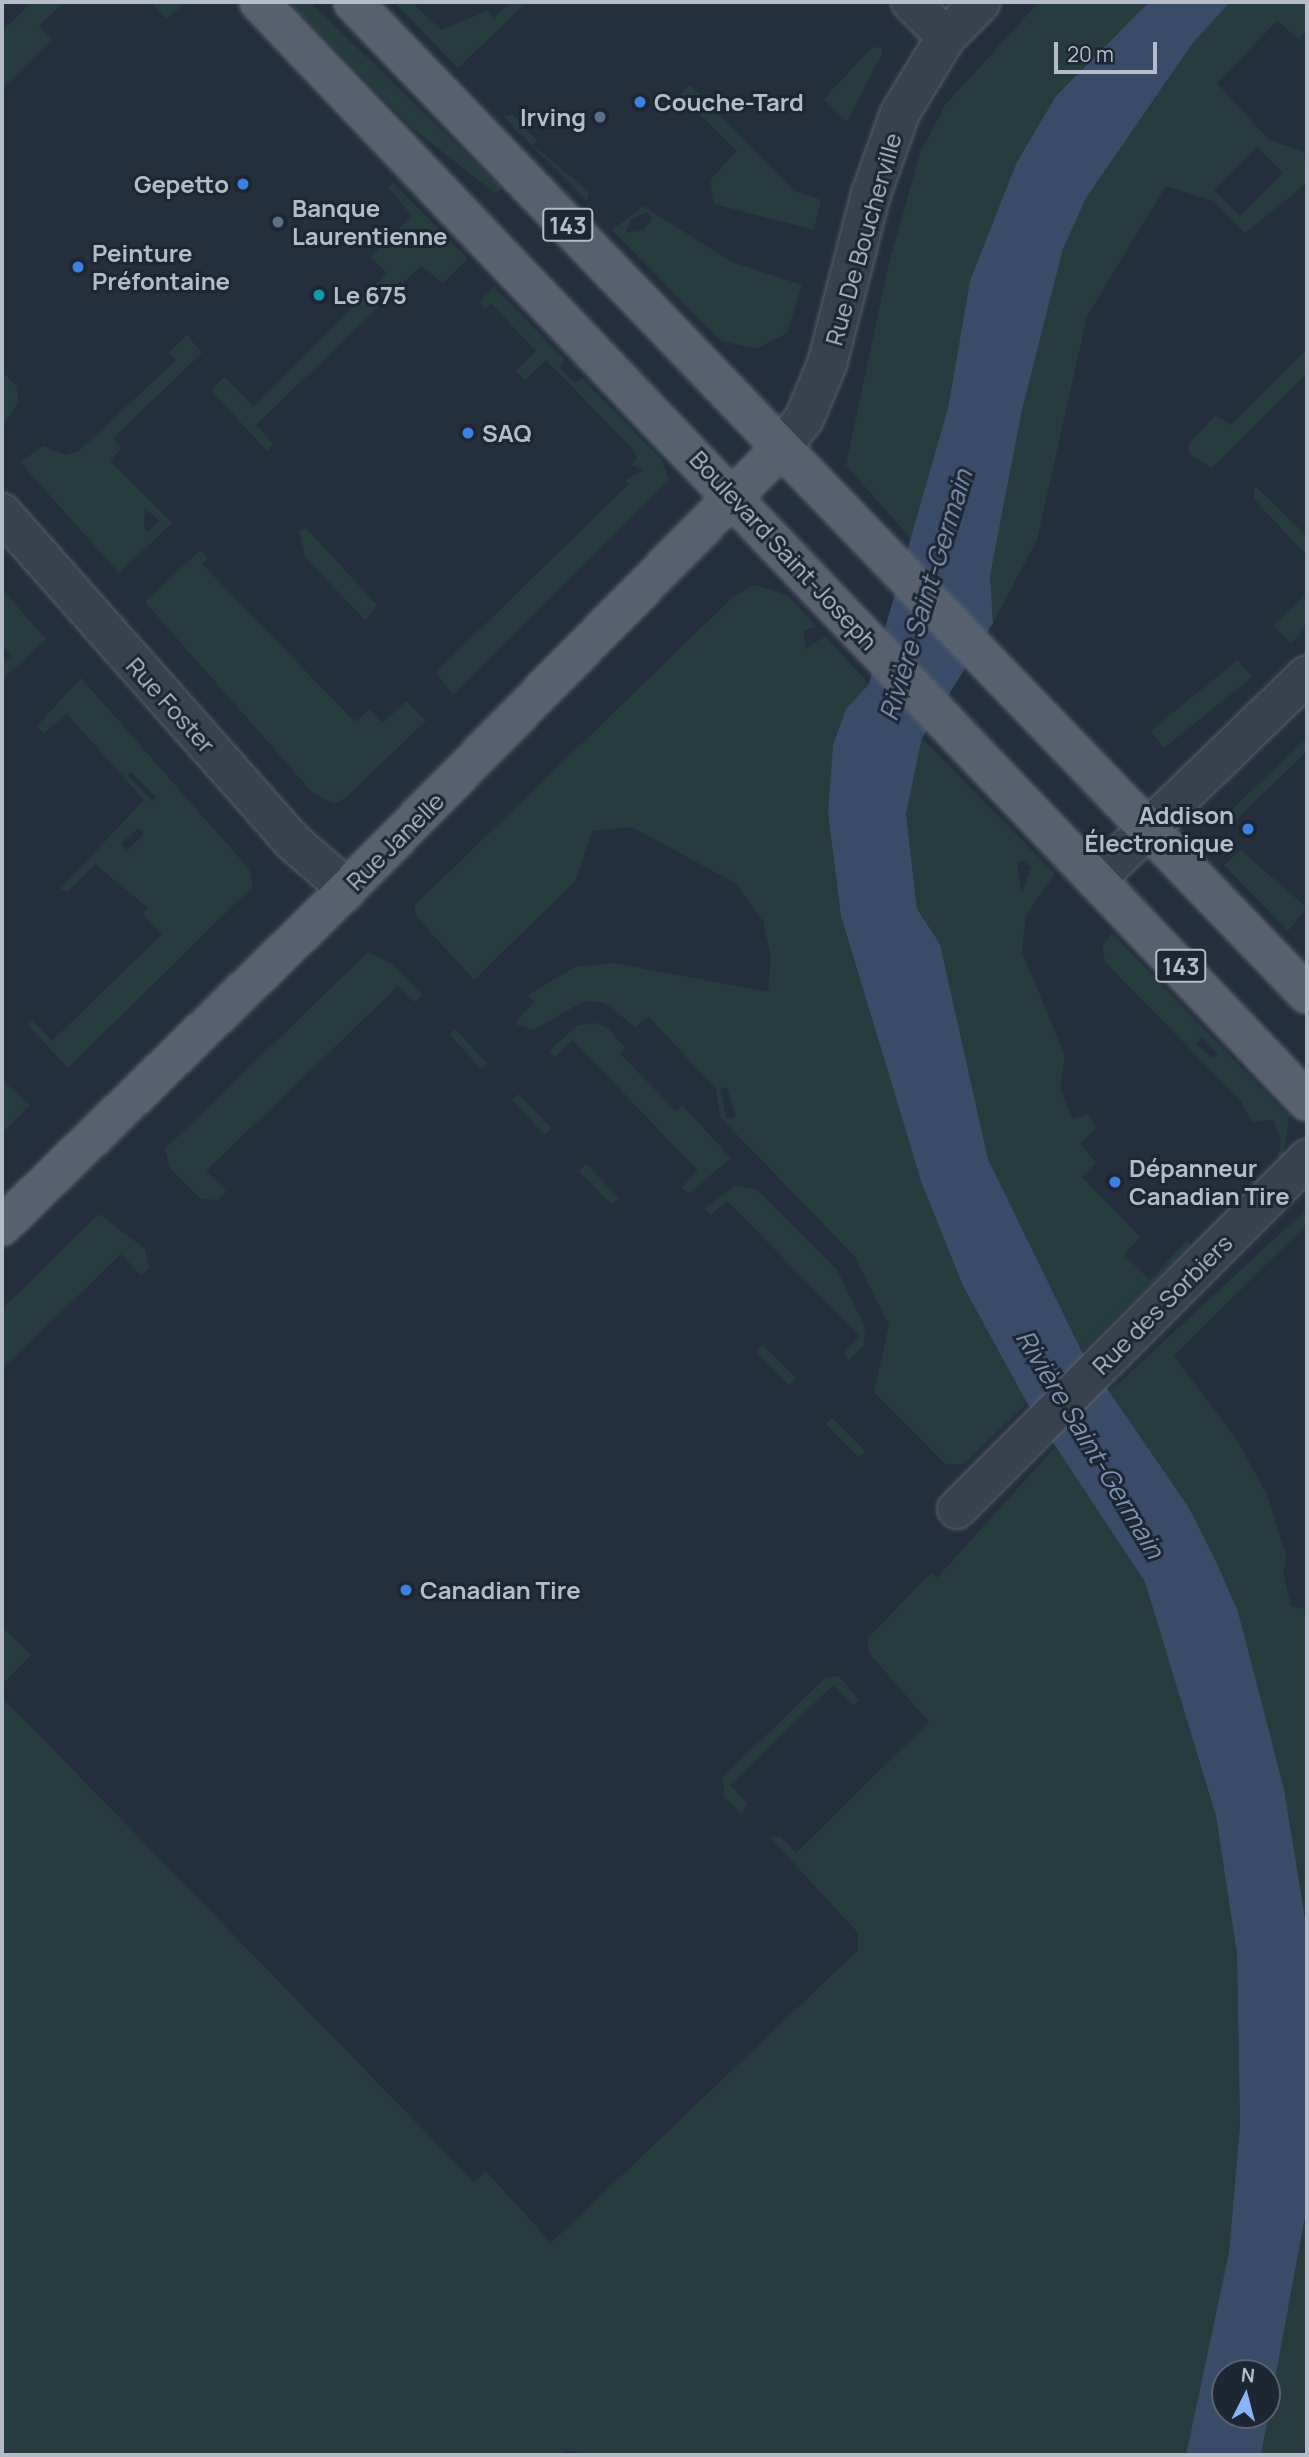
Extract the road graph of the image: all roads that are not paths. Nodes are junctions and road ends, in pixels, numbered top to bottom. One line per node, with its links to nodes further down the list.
1 (260, 2): 7 (main road, Boulevard Saint-Joseph / 143)
2 (353, 2): 6 (main road, 143)
3 (911, 2): 5 (street)
4 (981, 2): 5 (street, Rue De Boucherville)
5 (946, 37): 6 (street, Rue De Boucherville)
6 (781, 449): 7 (main road, Rue Janelle); 10 (main road, 143)
7 (735, 498): 11 (main road, Boulevard Saint-Joseph / 143); 12 (main road, Rue Janelle)
8 (2, 513): 12 (street, Rue Foster)
9 (1307, 676): 10 (street)
10 (1149, 830): 11 (street); 13 (main road, 143)
11 (1097, 878): 14 (main road, Boulevard Saint-Joseph / 143)
12 (347, 889): 16 (main road, Rue Janelle)
13 (1307, 994)
14 (1307, 1101)
15 (1307, 1159): 17 (street, Rue des Sorbiers)
16 (2, 1226)
17 (957, 1509)

